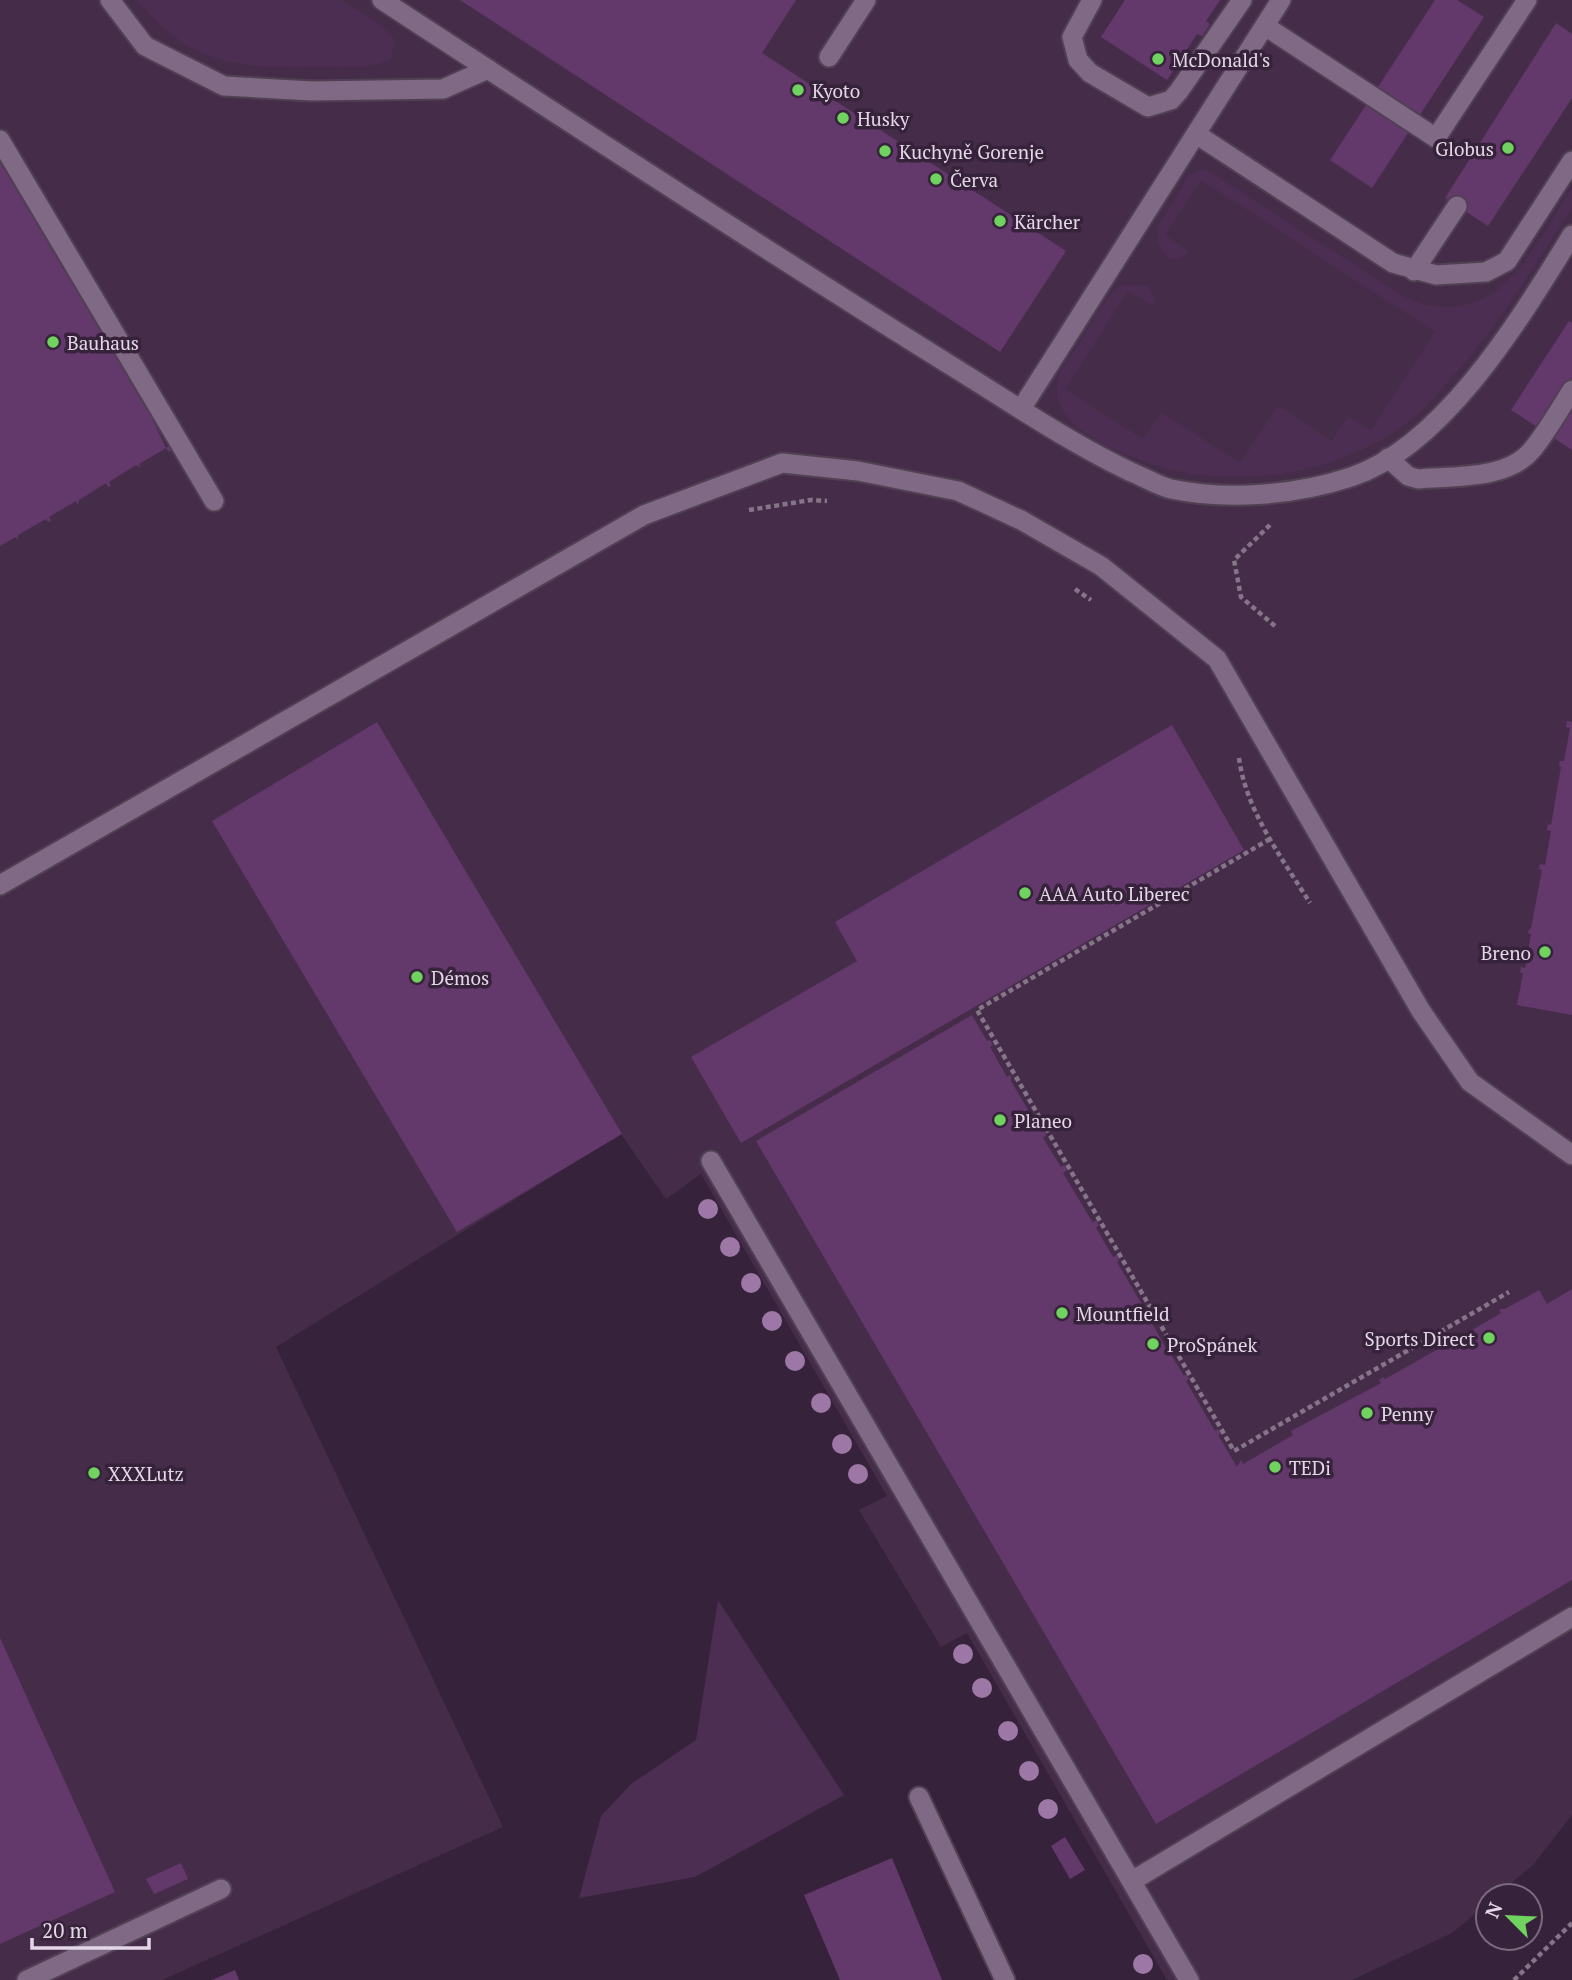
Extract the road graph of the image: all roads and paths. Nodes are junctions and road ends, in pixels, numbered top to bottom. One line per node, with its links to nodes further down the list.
1 (110, 0): 10 (lane)
2 (382, 0): 10 (lane)
3 (866, 0): 9 (lane)
4 (1092, 0): 5 (lane)
5 (1242, 0)
6 (1281, 0): 8 (lane)
7 (1527, 0): 8 (lane)
8 (1265, 26): 11 (lane)
9 (829, 57)
10 (488, 69): 18 (lane)
11 (1196, 134): 16 (lane); 18 (lane)
12 (0, 140): 20 (lane)
13 (1572, 161): 16 (lane)
14 (1457, 206): 16 (lane)
15 (1572, 234): 19 (lane)
16 (1414, 271)
17 (1572, 390): 19 (lane)
18 (1021, 409): 19 (lane)
19 (1388, 458)
20 (214, 501)
21 (834, 501): 22 (path)
22 (744, 511)
23 (1272, 522): 26 (path)
24 (1065, 582): 25 (path)
25 (1096, 603)
26 (1275, 626)
27 (1237, 745): 28 (path)
28 (1270, 839): 30 (path); 33 (path)
29 (0, 885): 31 (lane)
30 (1310, 903)
31 (1572, 1155)
32 (711, 1161): 36 (lane)
33 (1510, 1292)
34 (1572, 1617): 36 (lane)
35 (919, 1797): 40 (lane)
36 (1132, 1881): 41 (lane)
37 (221, 1889): 39 (lane)
38 (1572, 1923): 42 (path)
39 (27, 1980)
40 (1005, 1980)
41 (1189, 1980)
42 (1514, 1980)

